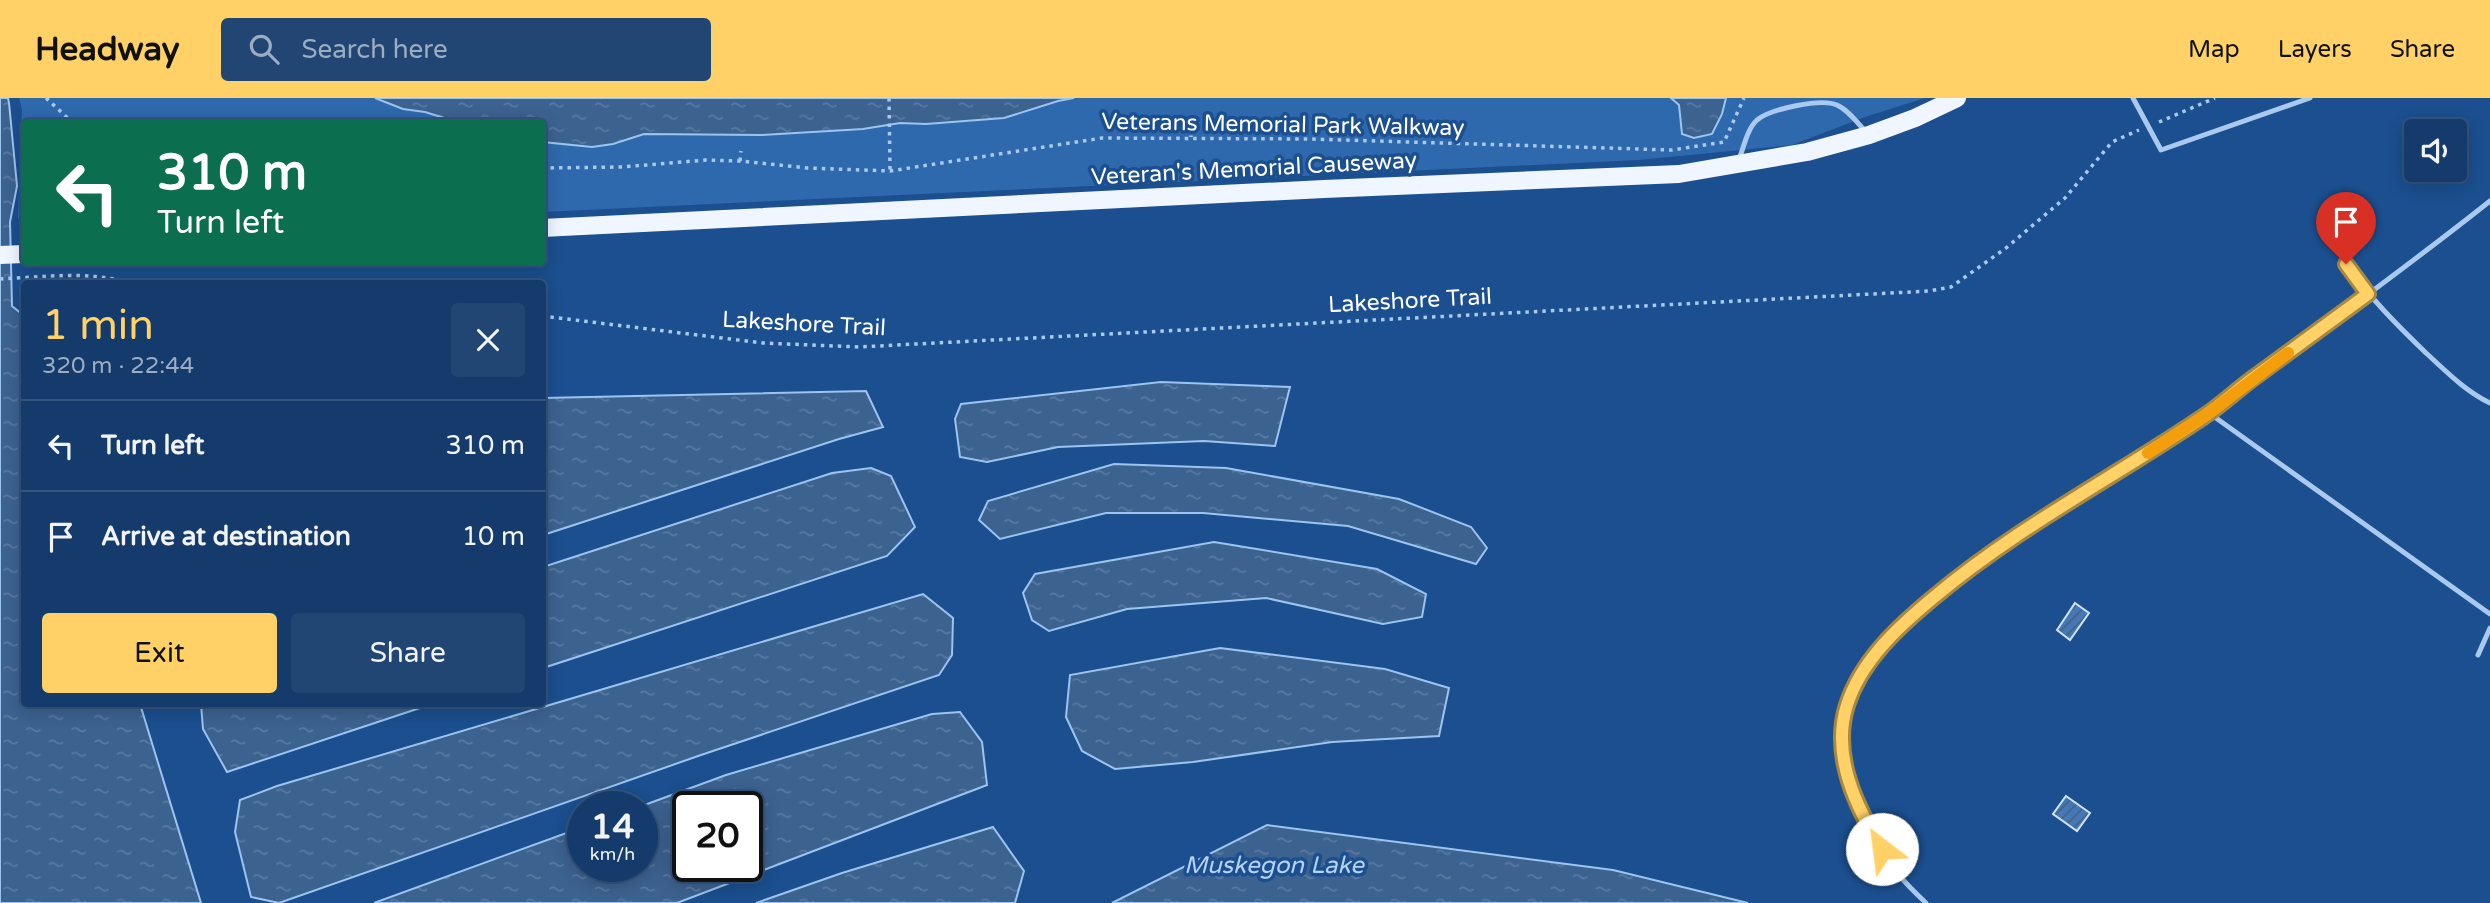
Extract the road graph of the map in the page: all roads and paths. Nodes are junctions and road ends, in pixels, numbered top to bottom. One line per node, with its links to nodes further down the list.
1 (46, 98): 8 (path)
2 (889, 98): 19 (path)
3 (1744, 98): 14 (path, Veterans Memorial Park Walkway)
4 (1957, 98): 12 (main road, Veteran's Memorial Causeway)
5 (2133, 98): 10 (lane)
6 (2215, 98): 10 (path, Lakeshore Trail)
7 (2310, 98): 10 (lane)
8 (69, 119)
9 (1191, 127): 13 (path)
10 (2147, 127): 28 (path, Lakeshore Trail)
11 (1455, 133): 14 (path)
12 (1870, 135): 17 (main road, Veteran's Memorial Causeway); 17 (lane)
13 (1191, 137): 14 (path, Veterans Memorial Park Walkway); 19 (path, Veterans Memorial Park Walkway)
14 (1455, 143)
15 (741, 151): 16 (path)
16 (740, 161): 18 (path, Veterans Memorial Park Walkway); 19 (path, Veterans Memorial Park Walkway)
17 (1736, 165): 21 (main road, Veteran's Memorial Causeway)
18 (546, 168)
19 (890, 171)
20 (2490, 201): 27 (lane)
21 (546, 228)
22 (21, 254): 23 (main road)
23 (0, 255)
24 (2346, 264): 27 (lane)
25 (0, 279): 26 (path)
26 (122, 280)
27 (2368, 294): 29 (lane); 30 (lane)
28 (546, 316)
29 (2490, 403)
30 (2209, 413): 31 (lane); 34 (lane)
31 (2490, 614)
32 (2490, 628): 33 (lane)
33 (2478, 655)
34 (1926, 903)

